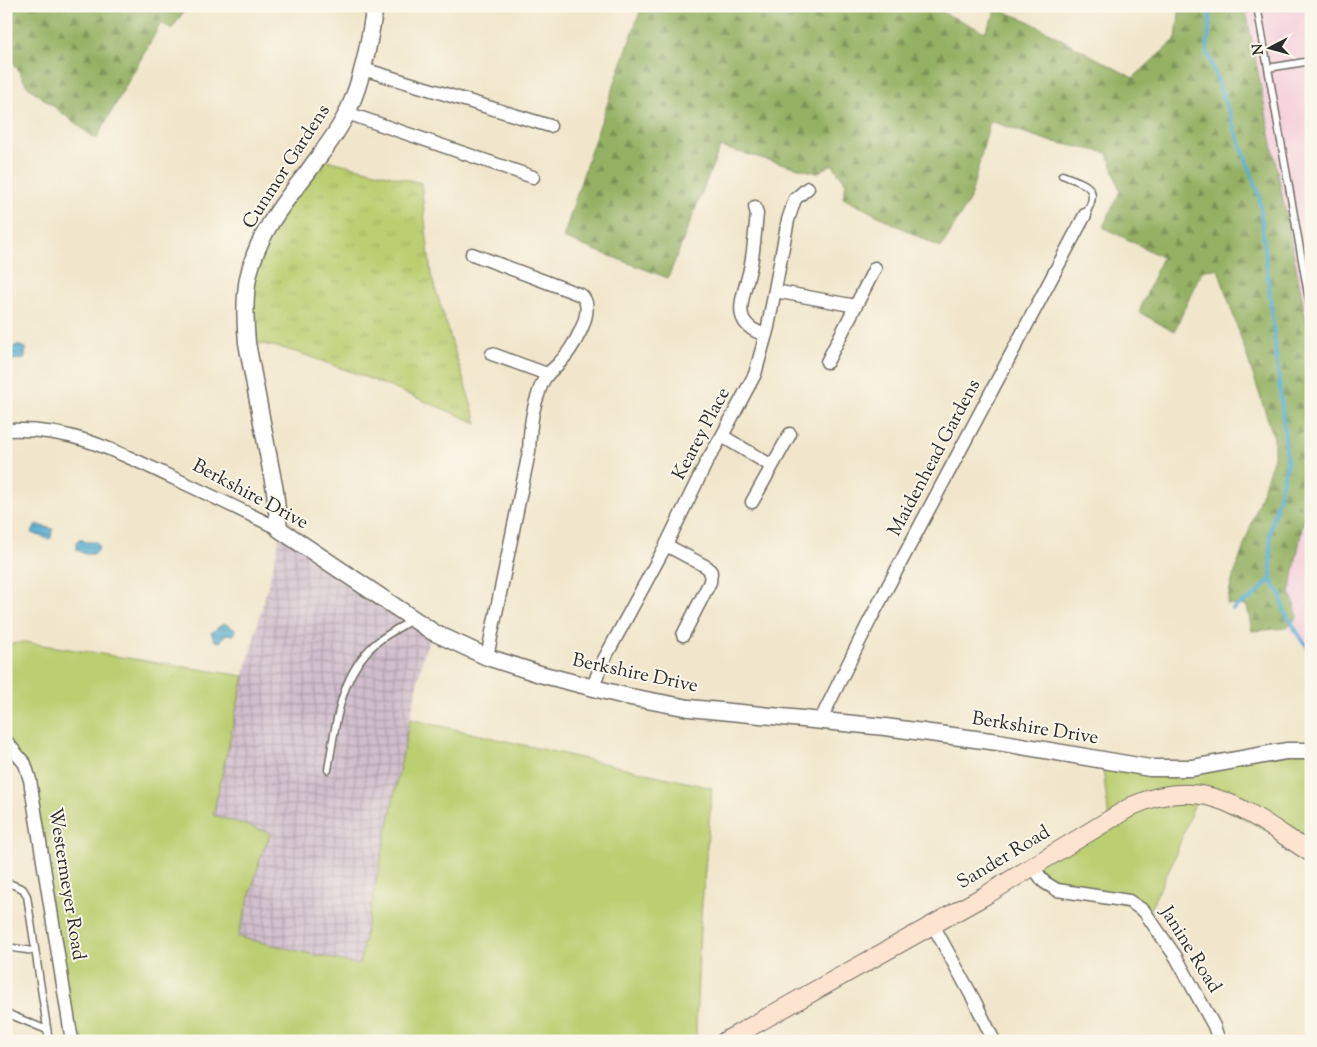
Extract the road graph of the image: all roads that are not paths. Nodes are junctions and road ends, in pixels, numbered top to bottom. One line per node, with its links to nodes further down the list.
1 (375, 6): 5 (street, Cunmor Gardens)
2 (1257, 6): 4 (lane)
3 (1311, 61): 4 (lane)
4 (1268, 68): 17 (lane)
5 (363, 69): 6 (street, Cunmor Gardens); 7 (street)
6 (347, 114): 9 (street); 27 (street, Cunmor Gardens)
7 (550, 126)
8 (1062, 175): 12 (lane)
9 (533, 177)
10 (808, 188): 15 (street, Kearey Place)
11 (754, 207): 18 (street)
12 (1085, 215): 33 (street, Maidenhead Gardens)
13 (472, 254): 21 (street)
14 (875, 268): 16 (street)
15 (775, 291): 16 (street); 18 (street, Kearey Place)
16 (856, 306): 20 (street)
17 (1311, 311)
18 (766, 336): 24 (street, Kearey Place)
19 (492, 354): 21 (street)
20 (827, 362)
21 (547, 374): 31 (street)
22 (6, 430): 27 (street, Berkshire Drive)
23 (790, 434): 25 (street)
24 (722, 436): 25 (street); 28 (street, Kearey Place)
25 (772, 466): 26 (street)
26 (752, 502)
27 (279, 529): 29 (street, Berkshire Drive)
28 (666, 545): 30 (street); 32 (street, Kearey Place)
29 (413, 619): 31 (street, Berkshire Drive); 36 (lane)
30 (683, 635)
31 (487, 657): 32 (street, Berkshire Drive)
32 (593, 687): 33 (street, Berkshire Drive)
33 (820, 720): 35 (street, Berkshire Drive)
34 (8, 747): 46 (street, Westermeyer Road)
35 (1311, 752)
36 (328, 770)
37 (1311, 853): 38 (main road, Sander Road)
38 (1032, 866): 40 (main road, Sander Road); 49 (street, Janine Road)
39 (6, 882): 42 (lane)
40 (933, 925): 47 (main road, Sander Road); 48 (street)
41 (6, 947): 42 (lane)
42 (34, 951): 44 (lane)
43 (6, 1013): 44 (lane)
44 (47, 1030): 45 (lane)
45 (49, 1041)
46 (72, 1041)
47 (725, 1041)
48 (994, 1041)
49 (1219, 1041)

